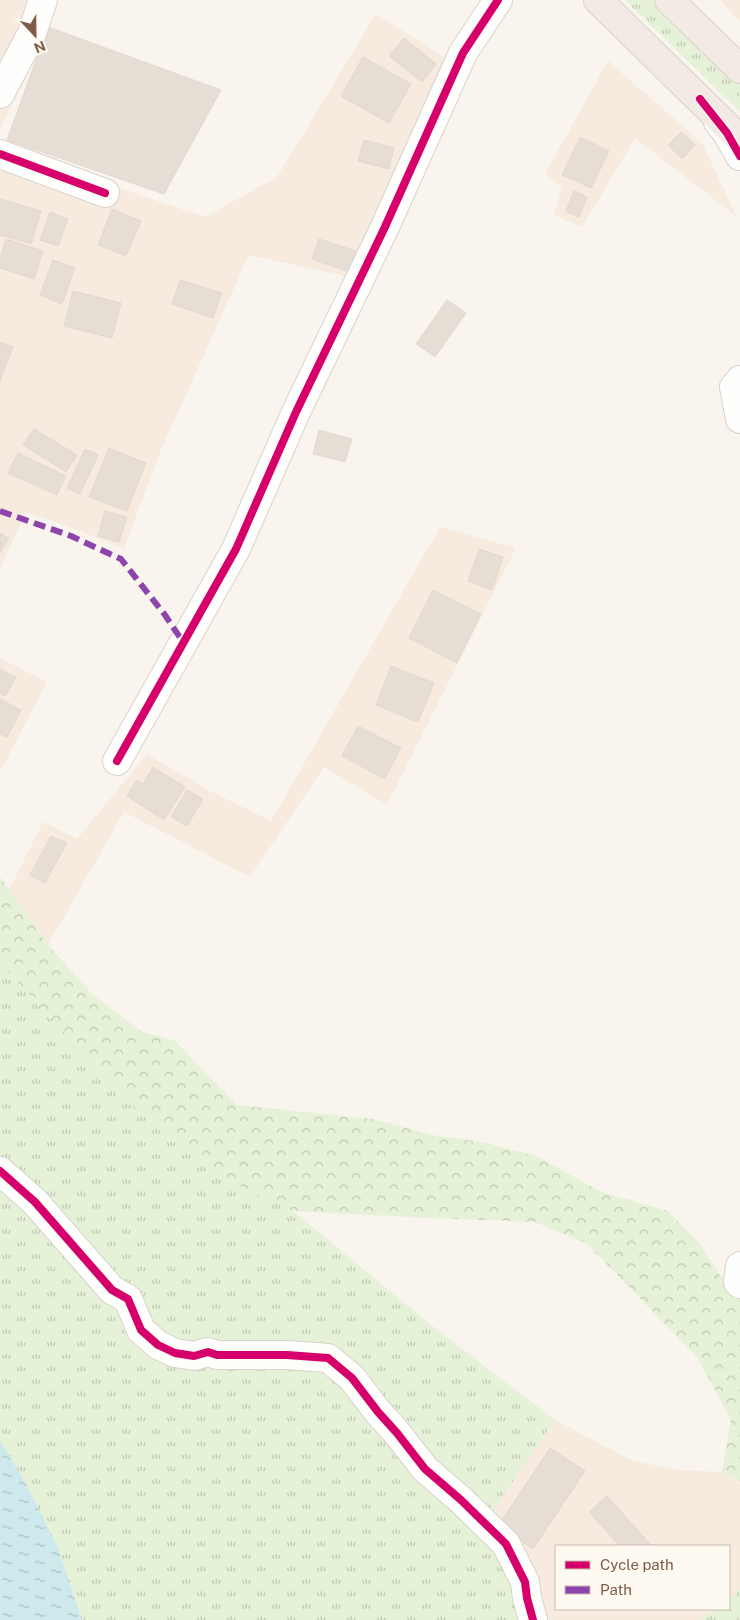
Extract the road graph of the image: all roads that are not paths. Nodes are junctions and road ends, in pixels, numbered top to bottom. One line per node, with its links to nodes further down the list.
1 (42, 0): 6 (street)
2 (498, 0): 14 (street)
3 (598, 0): 7 (highway)
4 (669, 0): 5 (highway)
5 (740, 68)
6 (0, 94)
7 (700, 99): 8 (highway); 10 (street)
8 (740, 139)
9 (0, 154): 11 (street)
10 (740, 156)
11 (105, 193)
12 (740, 380): 13 (street)
13 (740, 419)
14 (117, 761)
15 (0, 1171): 18 (street)
16 (740, 1266): 17 (street)
17 (740, 1284)
18 (533, 1620)

